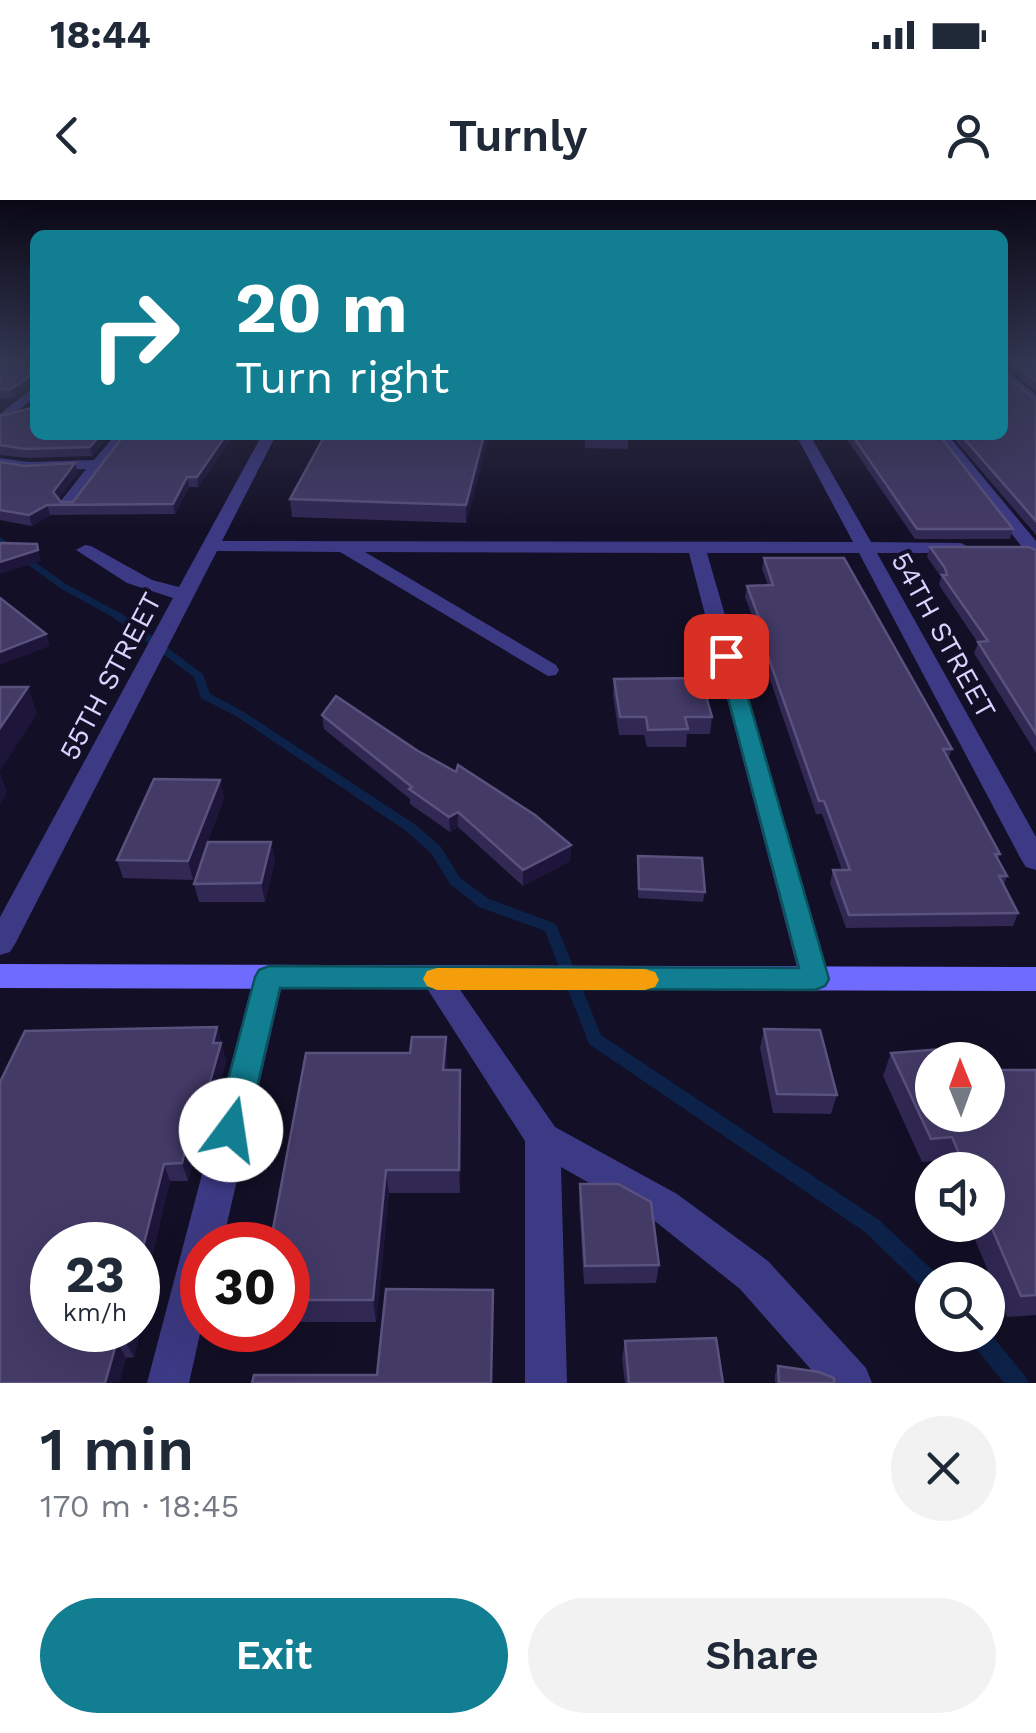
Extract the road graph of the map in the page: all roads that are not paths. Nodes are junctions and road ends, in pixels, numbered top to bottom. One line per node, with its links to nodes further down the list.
1 (119, 440): 6 (street)
2 (267, 440): 8 (street, 55TH STREET)
3 (805, 440): 11 (street, 54TH STREET)
4 (944, 440): 13 (street)
5 (0, 463): 6 (street)
6 (100, 464): 7 (street)
7 (70, 505)
8 (214, 546): 9 (street); 15 (street, 55TH STREET)
9 (342, 546): 10 (street); 16 (street)
10 (697, 548): 11 (street); 22 (street)
11 (865, 548): 12 (street); 17 (street, 54TH STREET)
12 (976, 548)
13 (1029, 549)
14 (85, 550): 15 (street)
15 (188, 594): 18 (street, 55TH STREET)
16 (548, 670)
17 (1036, 862)
18 (0, 944)
19 (0, 976): 20 (main road)
20 (269, 977): 21 (main road); 25 (street)
21 (436, 979): 22 (main road); 24 (street)
22 (815, 979): 23 (main road)
23 (1036, 979)
24 (544, 1138): 28 (street); 29 (street)
25 (208, 1222)
26 (180, 1334): 27 (street)
27 (168, 1383)
28 (546, 1383)
29 (851, 1383)

